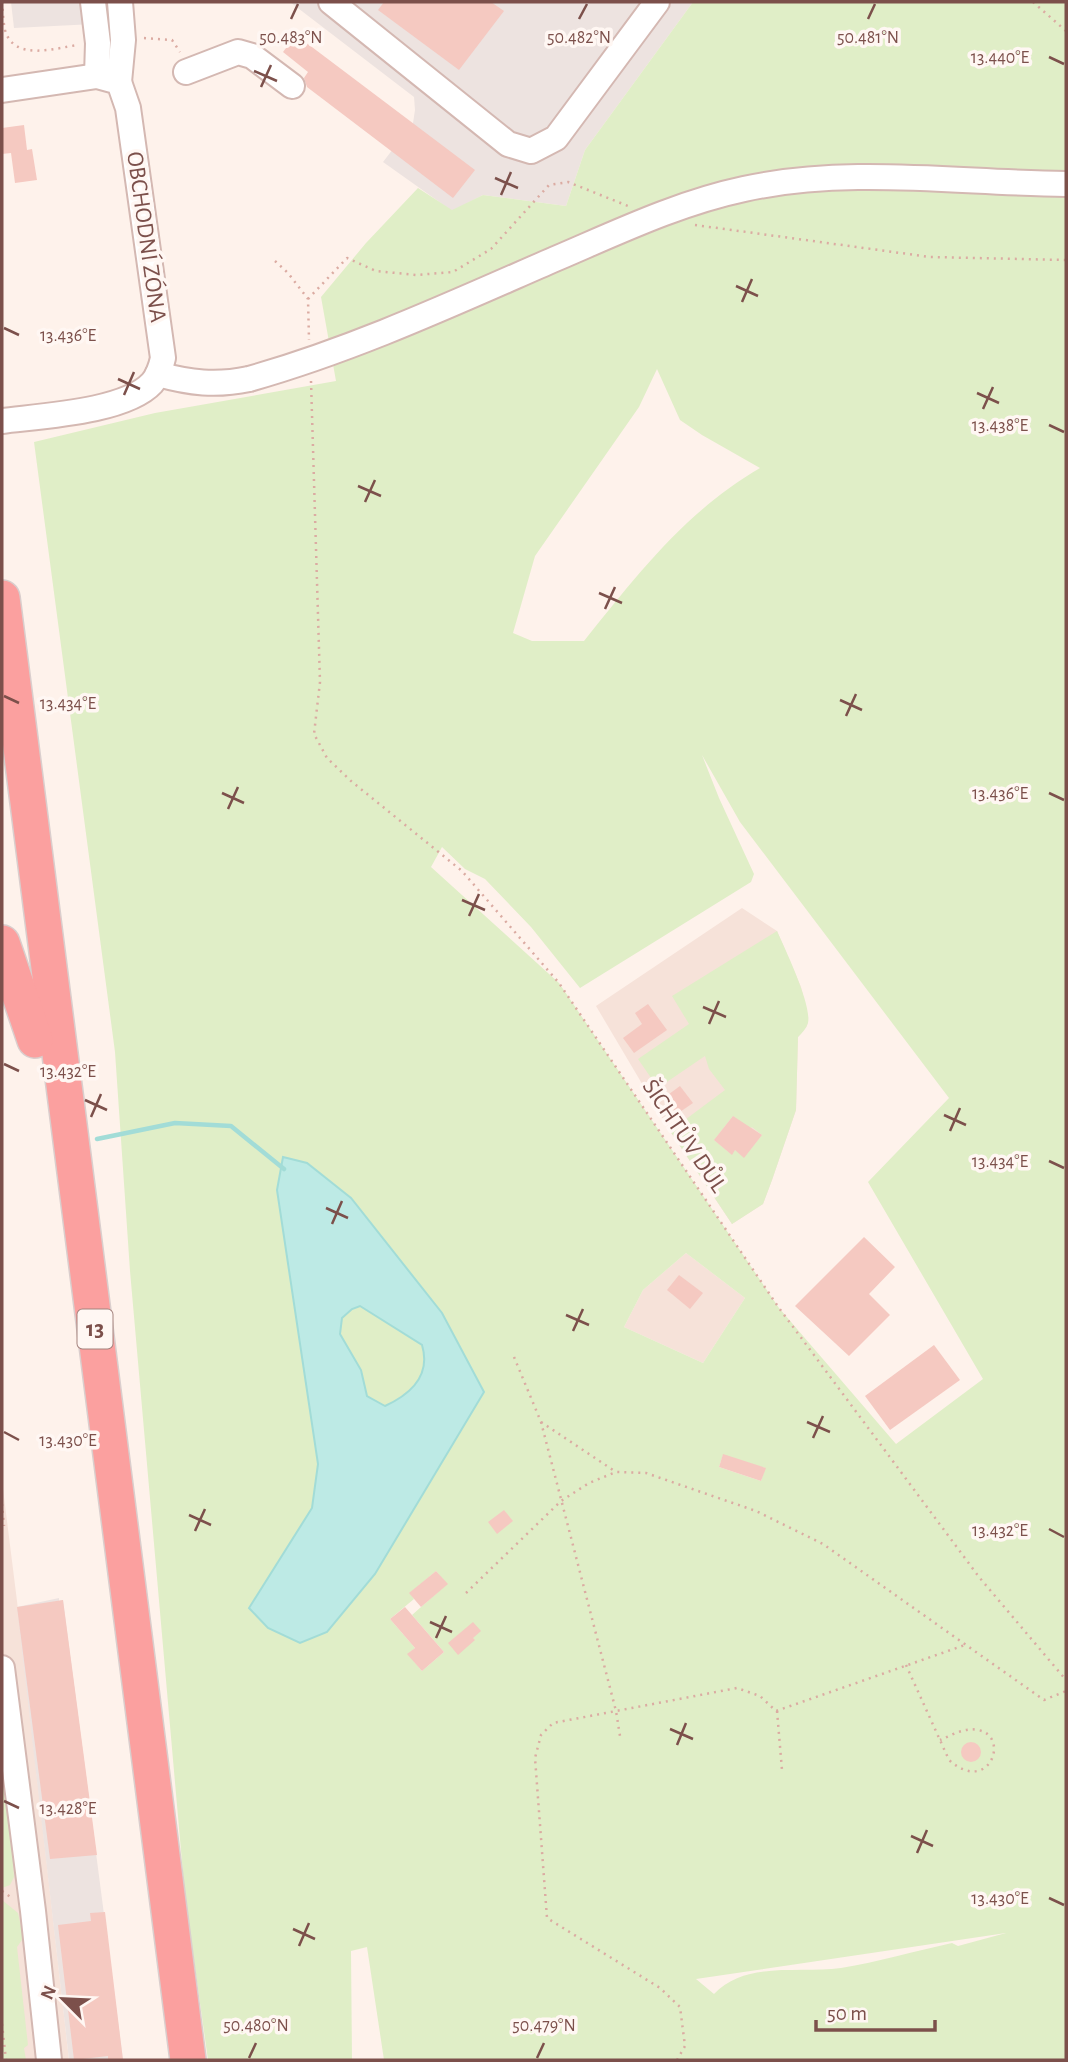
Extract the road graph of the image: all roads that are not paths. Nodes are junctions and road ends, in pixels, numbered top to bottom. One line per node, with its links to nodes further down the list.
1 (93, 2): 6 (street)
2 (120, 2): 6 (street)
3 (331, 2): 4 (street)
4 (657, 2)
5 (186, 72): 7 (street)
6 (108, 79): 8 (street); 10 (street, OBCHODNÍ ZÓNA)
7 (292, 86)
8 (2, 90)
9 (1066, 184): 10 (street, bridge)
10 (158, 374): 11 (street)
11 (2, 421)
12 (2, 598): 19 (highway, 13)
13 (2, 773): 15 (highway, 13)
14 (2, 943): 15 (highway)
15 (35, 1040): 18 (highway, 13)
16 (2, 1668): 17 (street)
17 (49, 2060)
18 (169, 2060)
19 (188, 2060)

